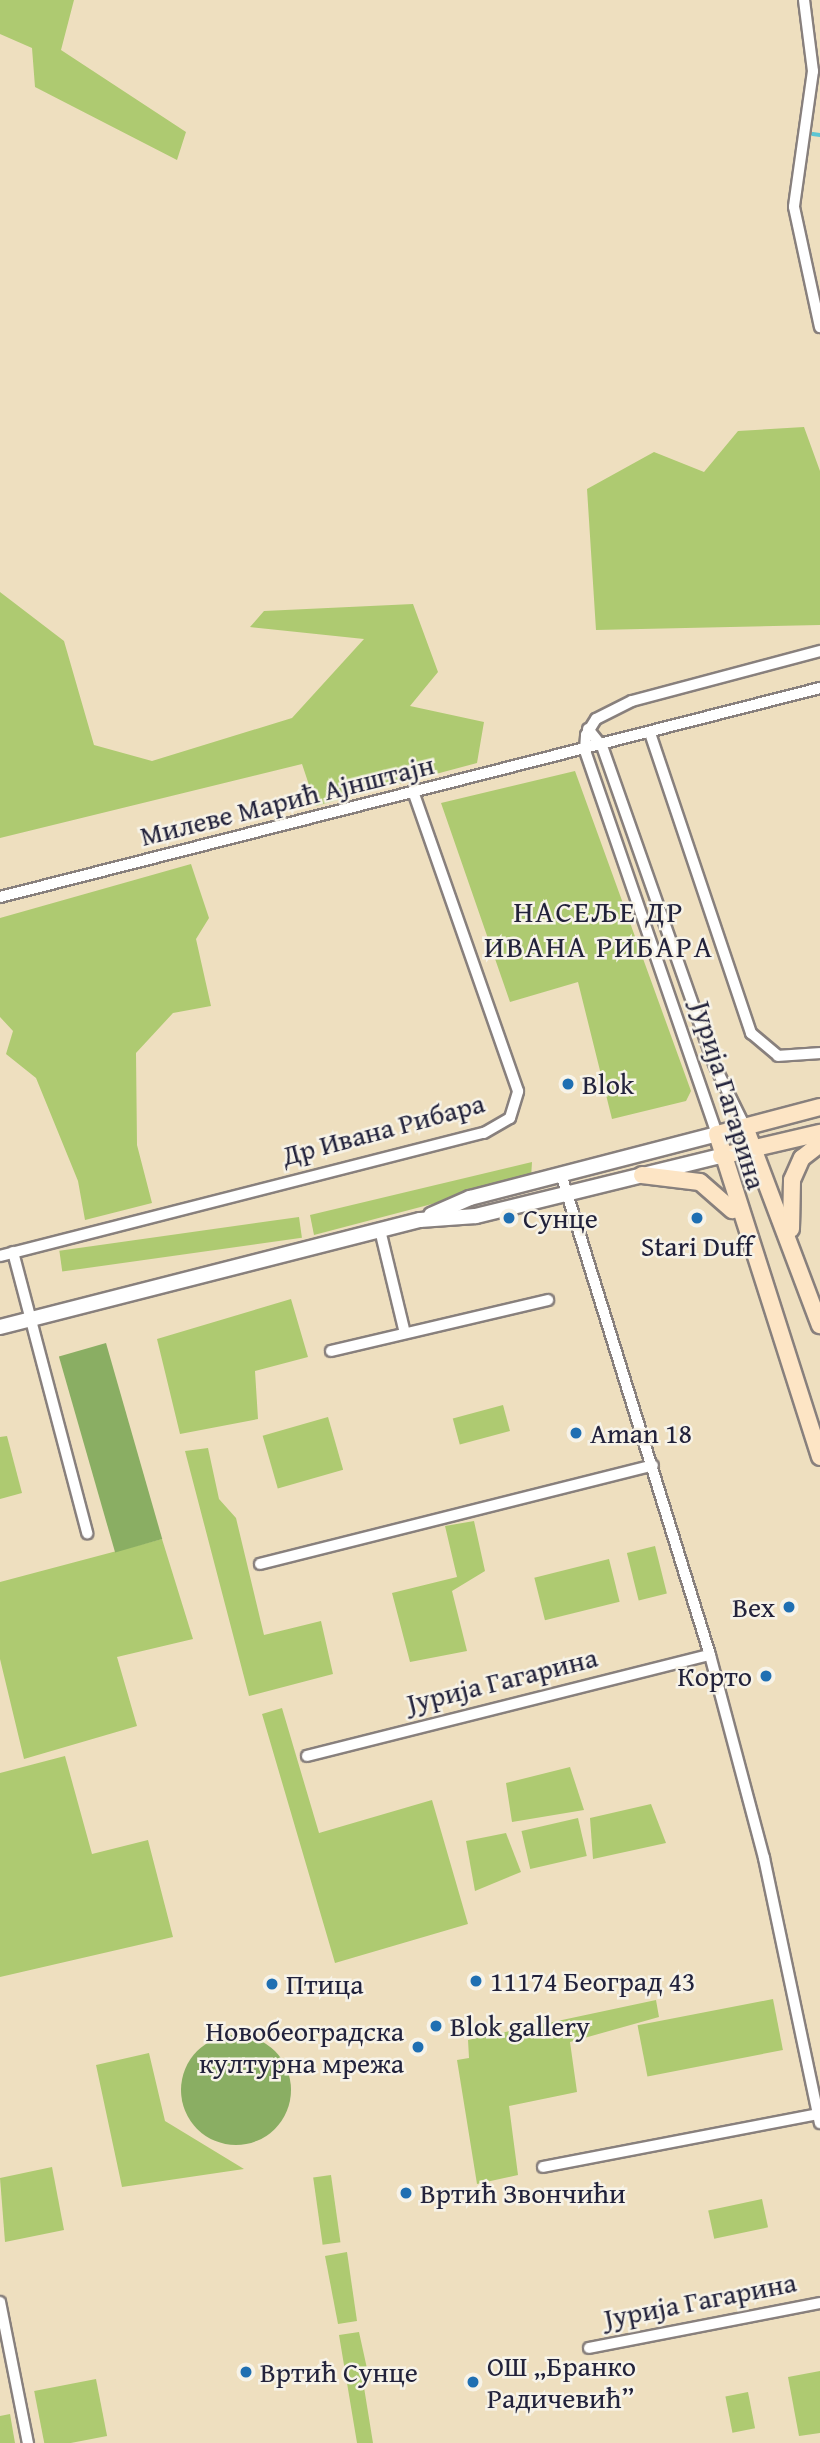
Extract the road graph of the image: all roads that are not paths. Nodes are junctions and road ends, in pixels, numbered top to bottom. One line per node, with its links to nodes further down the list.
1 (804, 0): 2 (street)
2 (820, 327)
3 (820, 651): 5 (street)
4 (820, 688): 6 (street, Милеве Марић Ајнштајн)
5 (588, 729): 7 (street); 8 (street)
6 (650, 733): 7 (street, Милеве Марић Ајнштајн); 11 (street)
7 (602, 746): 8 (street, Милеве Марић Ајнштајн); 13 (street, Јурија Гагарина)
8 (585, 750): 9 (street, Милеве Марић Ајнштајн); 15 (street, Јурија Гагарина)
9 (413, 791): 10 (street, Милеве Марић Ајнштајн); 26 (street, Др Ивана Рибара)
10 (0, 897)
11 (820, 1053)
12 (820, 1107): 13 (main road)
13 (745, 1127): 15 (main road); 17 (main road, Јурија Гагарина)
14 (820, 1133): 17 (main road)
15 (717, 1134): 18 (main road, Јурија Гагарина); 19 (street)
16 (820, 1144): 25 (main road)
17 (755, 1149): 18 (main road); 25 (main road, Јурија Гагарина)
18 (722, 1156): 20 (street); 23 (main road, Јурија Гагарина)
19 (561, 1174): 21 (street); 22 (street)
20 (642, 1175): 21 (street); 23 (main road)
21 (566, 1194): 22 (street); 35 (street)
22 (420, 1220): 24 (street)
23 (742, 1224): 34 (main road, Јурија Гагарина)
24 (380, 1230): 29 (street); 32 (street)
25 (792, 1246): 30 (main road, Јурија Гагарина)
26 (13, 1252): 27 (street, Др Ивана Рибара); 29 (street)
27 (0, 1256)
28 (548, 1300): 32 (street)
29 (31, 1320): 31 (street); 36 (street)
30 (820, 1325)
31 (0, 1327)
32 (405, 1333): 33 (street)
33 (331, 1351)
34 (820, 1457)
35 (653, 1465): 37 (street); 38 (street)
36 (87, 1533)
37 (260, 1564)
38 (710, 1655): 39 (street, Јурија Гагарина); 40 (street)
39 (307, 1756)
40 (819, 2119): 41 (street)
41 (543, 2167)
42 (0, 2302): 45 (street)
43 (820, 2303): 44 (street, Јурија Гагарина)
44 (590, 2348)
45 (28, 2443)

